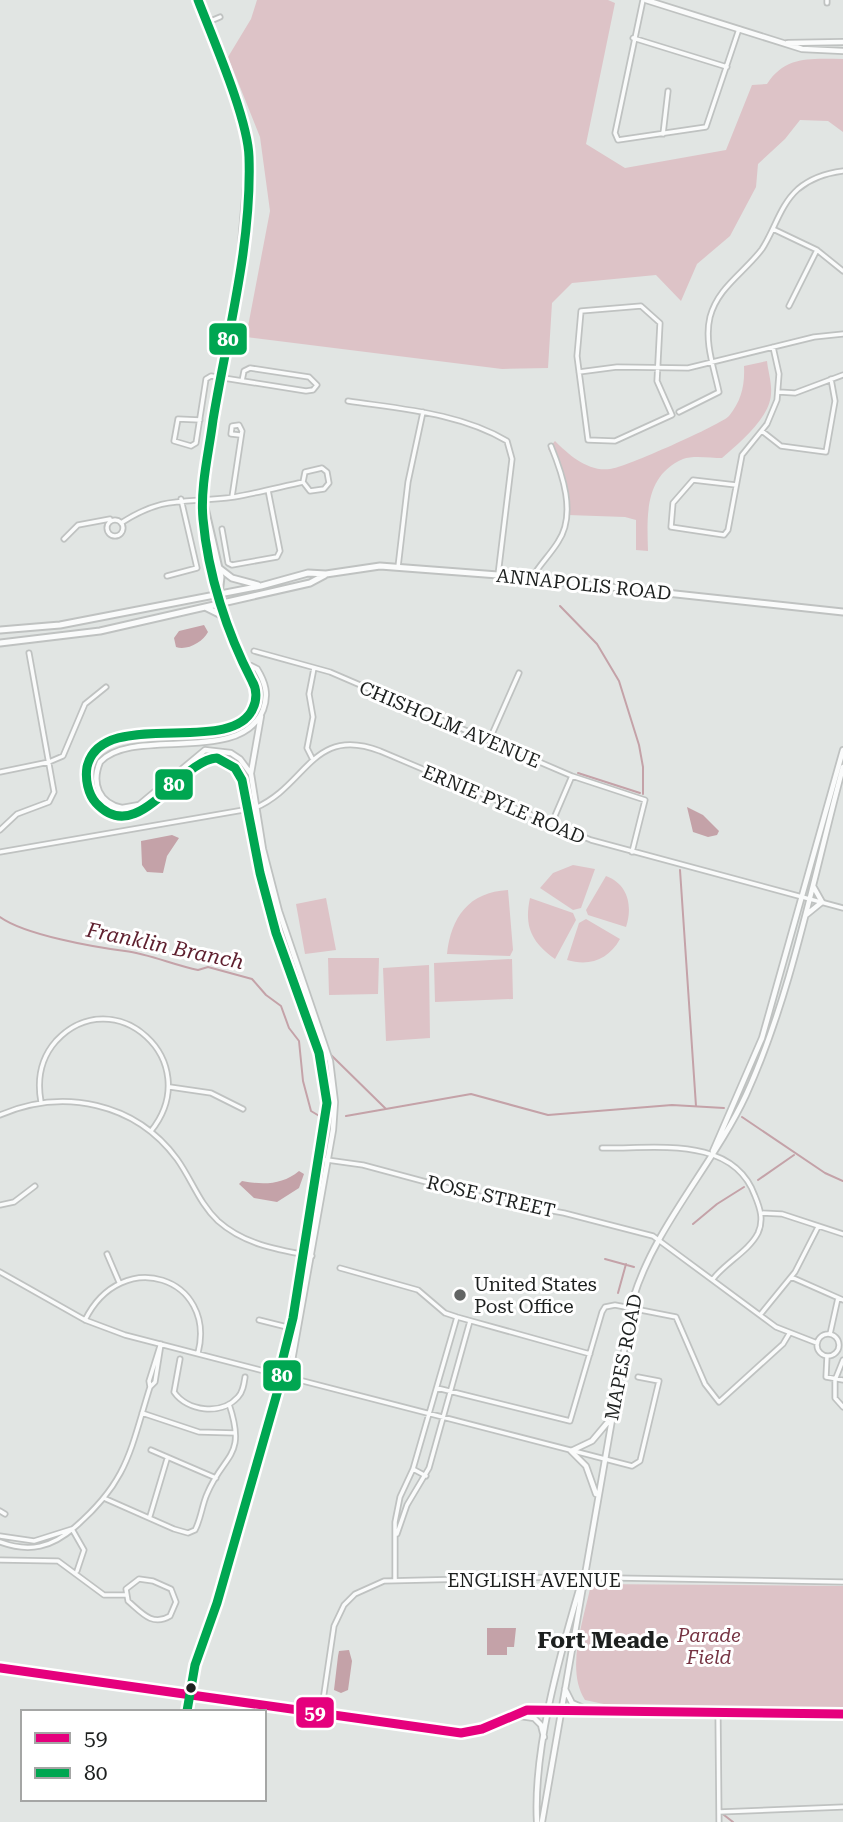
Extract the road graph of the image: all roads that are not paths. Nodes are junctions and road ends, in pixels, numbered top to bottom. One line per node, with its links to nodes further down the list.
1 (198, 0): 4 (main road)
2 (644, 0): 5 (street); 6 (street)
3 (220, 18): 4 (street)
4 (206, 23): 24 (main road)
5 (739, 29): 8 (street); 10 (street)
6 (633, 38): 10 (street); 12 (street)
7 (843, 42): 8 (street)
8 (784, 43): 9 (street)
9 (843, 51)
10 (727, 67): 12 (street)
11 (668, 91): 12 (street)
12 (663, 134)
13 (843, 171): 14 (street)
14 (773, 229): 15 (street); 20 (street)
15 (817, 250): 16 (street); 17 (street)
16 (843, 271)
17 (789, 306)
18 (843, 334): 19 (street)
19 (773, 347): 20 (street); 27 (street)
20 (713, 362): 21 (street); 30 (street)
21 (657, 369): 22 (street); 22 (street); 22 (street)
22 (579, 372)
23 (843, 375): 25 (street)
24 (220, 377): 26 (street); 31 (street); 40 (main road)
25 (831, 379): 27 (street); 32 (street)
26 (242, 381): 26 (street)
27 (779, 392): 32 (street)
28 (348, 401): 29 (street)
29 (423, 412): 45 (street); 48 (street)
30 (679, 412)
31 (200, 420): 31 (street)
32 (762, 431): 36 (street)
33 (240, 435): 38 (street)
34 (551, 446): 50 (street)
35 (303, 482): 35 (street); 37 (street)
36 (736, 485): 36 (street)
37 (268, 490): 38 (street); 43 (street)
38 (232, 497): 40 (street)
39 (181, 499): 40 (street); 42 (street); 49 (street)
40 (204, 499): 46 (main road); 52 (main road)
41 (110, 519): 42 (street); 42 (street); 44 (street)
42 (121, 523)
43 (222, 529)
44 (64, 539)
45 (398, 567): 47 (main road, ANNAPOLIS ROAD); 48 (main road, ANNAPOLIS ROAD)
46 (219, 568): 51 (main road); 52 (main road)
47 (326, 575): 51 (main road, ANNAPOLIS ROAD); 53 (main road, ANNAPOLIS ROAD)
48 (498, 575): 50 (main road, ANNAPOLIS ROAD)
49 (167, 576)
50 (532, 578): 55 (main road, ANNAPOLIS ROAD)
51 (261, 586): 52 (main road, ANNAPOLIS ROAD)
52 (219, 594): 53 (main road); 57 (main road, ANNAPOLIS ROAD)
53 (223, 604): 54 (main road, ANNAPOLIS ROAD); 56 (street)
54 (205, 607): 56 (main road); 58 (main road, ANNAPOLIS ROAD)
55 (843, 612)
56 (225, 617): 61 (street)
57 (0, 630)
58 (0, 643)
59 (254, 651): 62 (street, CHISHOLM AVENUE)
60 (29, 653): 71 (street)
61 (247, 664): 65 (street); 66 (street)
62 (314, 668): 68 (street, CHISHOLM AVENUE); 70 (street)
63 (519, 673): 68 (street)
64 (106, 687): 71 (street)
65 (262, 713): 74 (street); 74 (street)
66 (160, 733)
67 (137, 735): 77 (street)
68 (489, 741): 75 (street, CHISHOLM AVENUE)
69 (843, 750): 83 (street, MAPES ROAD)
70 (312, 758): 76 (street, ERNIE PYLE ROAD); 78 (street, ERNIE PYLE ROAD)
71 (49, 762): 73 (street); 79 (street)
72 (843, 767): 82 (street, MAPES ROAD)
73 (0, 772)
74 (251, 774): 76 (street)
75 (572, 776): 78 (street); 81 (street, CHISHOLM AVENUE)
76 (255, 808): 77 (street, ERNIE PYLE ROAD); 96 (street)
77 (248, 810): 80 (street, ERNIE PYLE ROAD); 95 (street)
78 (551, 825): 81 (street, ERNIE PYLE ROAD)
79 (0, 830)
80 (0, 852)
81 (632, 852): 83 (street, ERNIE PYLE ROAD)
82 (812, 884): 84 (street, MAPES ROAD); 85 (street)
83 (802, 895): 84 (street, ERNIE PYLE ROAD); 94 (street, MAPES ROAD)
84 (808, 897): 85 (street, ERNIE PYLE ROAD); 87 (street, MAPES ROAD)
85 (822, 902): 86 (street, ERNIE PYLE ROAD); 87 (street)
86 (843, 908)
87 (803, 918): 94 (street, MAPES ROAD)
88 (170, 1087): 89 (street); 90 (street); 92 (street)
89 (41, 1102): 91 (street); 92 (street)
90 (243, 1109)
91 (0, 1115)
92 (151, 1131): 104 (street)
93 (602, 1148): 94 (street)
94 (713, 1153): 99 (street); 102 (street, MAPES ROAD)
95 (320, 1159): 96 (street, ROSE STREET); 104 (street)
96 (328, 1160): 102 (street, ROSE STREET); 105 (street)
97 (35, 1186): 98 (street)
98 (0, 1205)
99 (761, 1213): 100 (street); 109 (street)
100 (818, 1227): 101 (street); 108 (street)
101 (843, 1234)
102 (660, 1240): 109 (street); 112 (street, MAPES ROAD)
103 (107, 1254): 110 (street)
104 (304, 1255): 105 (street); 118 (street)
105 (312, 1256): 129 (street)
106 (340, 1268): 114 (street)
107 (0, 1272): 115 (street)
108 (792, 1277): 111 (street); 113 (street)
109 (713, 1279): 113 (street)
110 (119, 1282): 115 (street); 124 (street)
111 (841, 1299): 120 (street)
112 (630, 1309): 119 (street); 125 (street); 140 (street, MAPES ROAD)
113 (761, 1315): 119 (street)
114 (457, 1317): 117 (street); 134 (street)
115 (85, 1320): 122 (street)
116 (259, 1320): 118 (street)
117 (470, 1321): 125 (street); 135 (street)
118 (291, 1328): 129 (street)
119 (789, 1334): 121 (street)
120 (830, 1334): 121 (street); 123 (street)
121 (817, 1343): 126 (street)
122 (161, 1344): 124 (street); 138 (street)
123 (841, 1346): 126 (street)
124 (198, 1353): 129 (street)
125 (590, 1355): 135 (street)
126 (827, 1356): 132 (street)
127 (180, 1359): 136 (street)
128 (843, 1360): 132 (street)
129 (282, 1376): 139 (street); 167 (street)
130 (246, 1377): 136 (street)
131 (638, 1377): 146 (street)
132 (835, 1380): 133 (street); 137 (street)
133 (843, 1380)
134 (437, 1388): 135 (street); 139 (street)
135 (451, 1392): 141 (street)
136 (229, 1404): 142 (street)
137 (843, 1407)
138 (142, 1413): 142 (street); 151 (street)
139 (430, 1415): 141 (street); 147 (street)
140 (610, 1418): 144 (street); 146 (street, MAPES ROAD)
141 (443, 1419): 144 (street); 148 (street)
142 (235, 1433): 149 (street)
143 (151, 1450): 145 (street)
144 (571, 1451): 146 (street); 150 (street)
145 (167, 1459): 149 (street); 154 (street)
146 (603, 1459): 150 (street, MAPES ROAD)
147 (413, 1469): 148 (street); 152 (street)
148 (426, 1476): 153 (street)
149 (216, 1478): 154 (street)
150 (597, 1496): 162 (street, MAPES ROAD)
151 (106, 1499): 154 (street); 155 (street)
152 (399, 1501): 153 (street); 157 (street)
153 (407, 1505): 157 (street)
154 (150, 1516)
155 (72, 1530): 156 (street); 158 (street); 160 (street)
156 (0, 1536)
157 (396, 1536): 161 (street)
158 (0, 1542)
159 (0, 1560): 160 (street)
160 (76, 1572): 164 (street)
161 (395, 1580): 162 (street, ENGLISH AVENUE); 173 (street, ENGLISH AVENUE)
162 (582, 1580): 163 (street, ENGLISH AVENUE); 166 (street, MAPES ROAD); 169 (street, MAPES ROAD)
163 (843, 1582)
164 (126, 1595): 164 (street)
165 (0, 1668): 167 (street)
166 (565, 1687): 170 (street, MAPES ROAD); 171 (street)
167 (190, 1693): 168 (street); 173 (street)
168 (187, 1710)
169 (550, 1710): 170 (street); 175 (street); 176 (street, MAPES ROAD)
170 (561, 1711): 171 (street); 179 (street, MAPES ROAD)
171 (592, 1712): 172 (street)
172 (718, 1713): 174 (street); 178 (street)
173 (321, 1714): 175 (street)
174 (843, 1714)
175 (512, 1715): 176 (street)
176 (545, 1741): 179 (street, MAPES ROAD)
177 (843, 1807): 178 (street)
178 (719, 1812): 180 (street)
179 (539, 1822)
180 (719, 1822)

